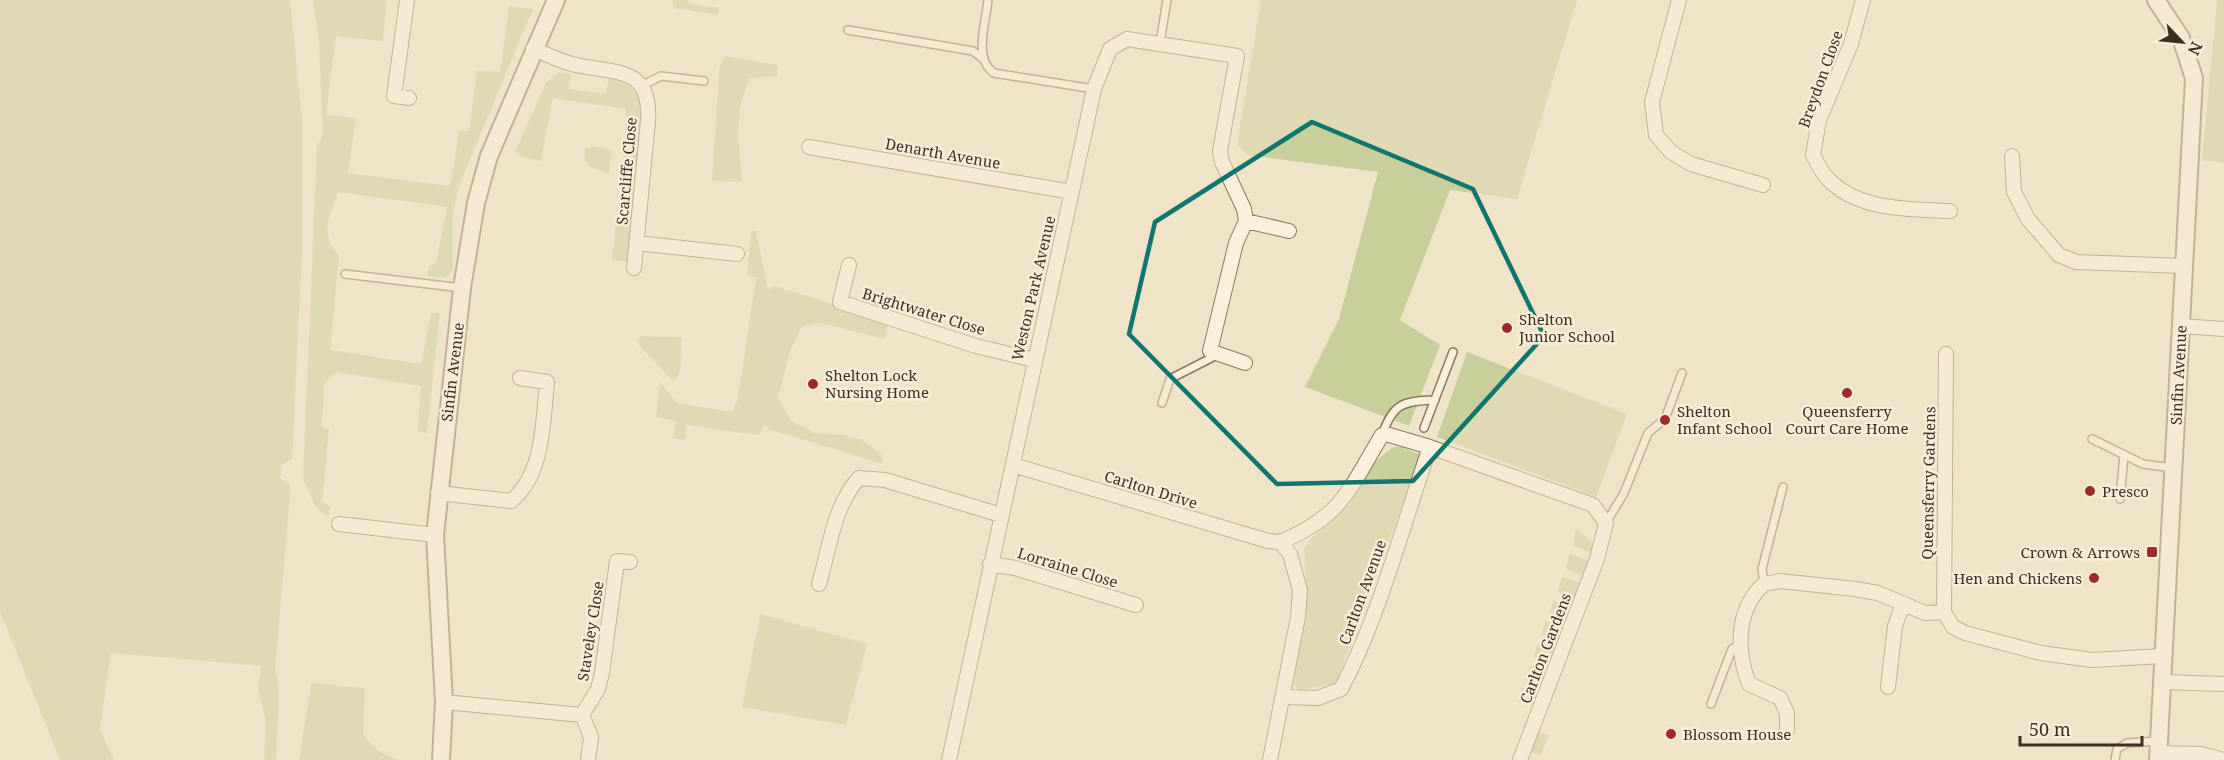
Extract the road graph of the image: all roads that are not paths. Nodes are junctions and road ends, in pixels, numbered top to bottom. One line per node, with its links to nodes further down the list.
1 (407, 0): 15 (street)
2 (556, 0): 10 (street, Sinfin Avenue)
3 (988, 0): 11 (lane)
4 (1167, 0): 9 (lane)
5 (1679, 0): 18 (street)
6 (1863, 0): 20 (street, Breydon Close)
7 (2156, 0): 26 (street, Sinfin Avenue)
8 (848, 30): 11 (lane)
9 (1160, 43): 14 (street, Weston Park Avenue); 21 (street, Weston Park Avenue)
10 (533, 49): 13 (street); 29 (street, Sinfin Avenue)
11 (981, 58): 14 (lane)
12 (704, 81): 13 (lane)
13 (641, 86): 23 (street, Scarcliffe Close)
14 (1094, 89): 19 (street, Weston Park Avenue)
15 (409, 98)
16 (809, 147): 19 (street, Denarth Avenue)
17 (2012, 156): 26 (street)
18 (1763, 185)
19 (1072, 192): 35 (street, Weston Park Avenue)
20 (1950, 211)
21 (1246, 221): 22 (street); 33 (street)
22 (1289, 231)
23 (636, 243): 24 (street); 27 (street, Scarcliffe Close)
24 (737, 254)
25 (849, 266): 35 (street, Brightwater Close)
26 (2184, 266): 30 (street, Sinfin Avenue)
27 (634, 268)
28 (345, 274): 29 (lane)
29 (462, 288): 49 (street, Sinfin Avenue)
30 (2181, 326): 31 (street); 47 (street, Sinfin Avenue)
31 (2224, 328)
32 (1453, 352): 39 (lane)
33 (1220, 354): 36 (street); 40 (lane)
34 (1946, 354): 62 (street, Queensferry Gardens)
35 (1034, 360): 46 (street, Weston Park Avenue)
36 (1245, 363)
37 (1682, 373): 52 (lane)
38 (520, 378): 49 (street)
39 (1434, 400): 41 (lane); 42 (lane)
40 (1162, 403)
41 (1424, 428)
42 (1382, 435): 44 (street); 55 (street)
43 (2092, 439): 45 (lane)
44 (1430, 447): 52 (street); 68 (street, Carlton Avenue)
45 (2124, 455): 47 (lane); 50 (lane)
46 (1013, 465): 51 (street, Weston Park Avenue); 55 (street, Carlton Drive)
47 (2173, 468): 64 (street, Sinfin Avenue)
48 (1783, 487): 59 (lane)
49 (438, 493): 54 (street, Sinfin Avenue)
50 (2120, 500)
51 (1001, 515): 57 (street, Weston Park Avenue); 58 (street)
52 (1606, 523): 78 (street, Carlton Gardens)
53 (339, 524): 54 (street)
54 (435, 535): 69 (street, Sinfin Avenue)
55 (1280, 542): 68 (street)
56 (630, 562): 71 (street, Staveley Close)
57 (990, 564): 61 (street, Lorraine Close); 76 (street, Weston Park Avenue)
58 (819, 584)
59 (1764, 584): 60 (street); 63 (street)
60 (1903, 604): 62 (street); 67 (street)
61 (1136, 605)
62 (1944, 612): 64 (street)
63 (1741, 643): 70 (lane); 72 (street)
64 (2163, 656): 65 (street, Sinfin Avenue)
65 (2162, 681): 66 (street); 73 (street, Sinfin Avenue)
66 (2224, 684)
67 (1888, 687)
68 (1283, 697): 77 (street)
69 (444, 702): 71 (street); 74 (street, Sinfin Avenue)
70 (1711, 704)
71 (582, 715): 75 (street)
72 (1787, 730)
73 (2158, 752): 79 (lane); 80 (street)
74 (441, 760)
75 (588, 760)
76 (949, 760)
77 (1270, 760)
78 (1520, 760)
79 (2115, 760)
80 (2224, 760)

